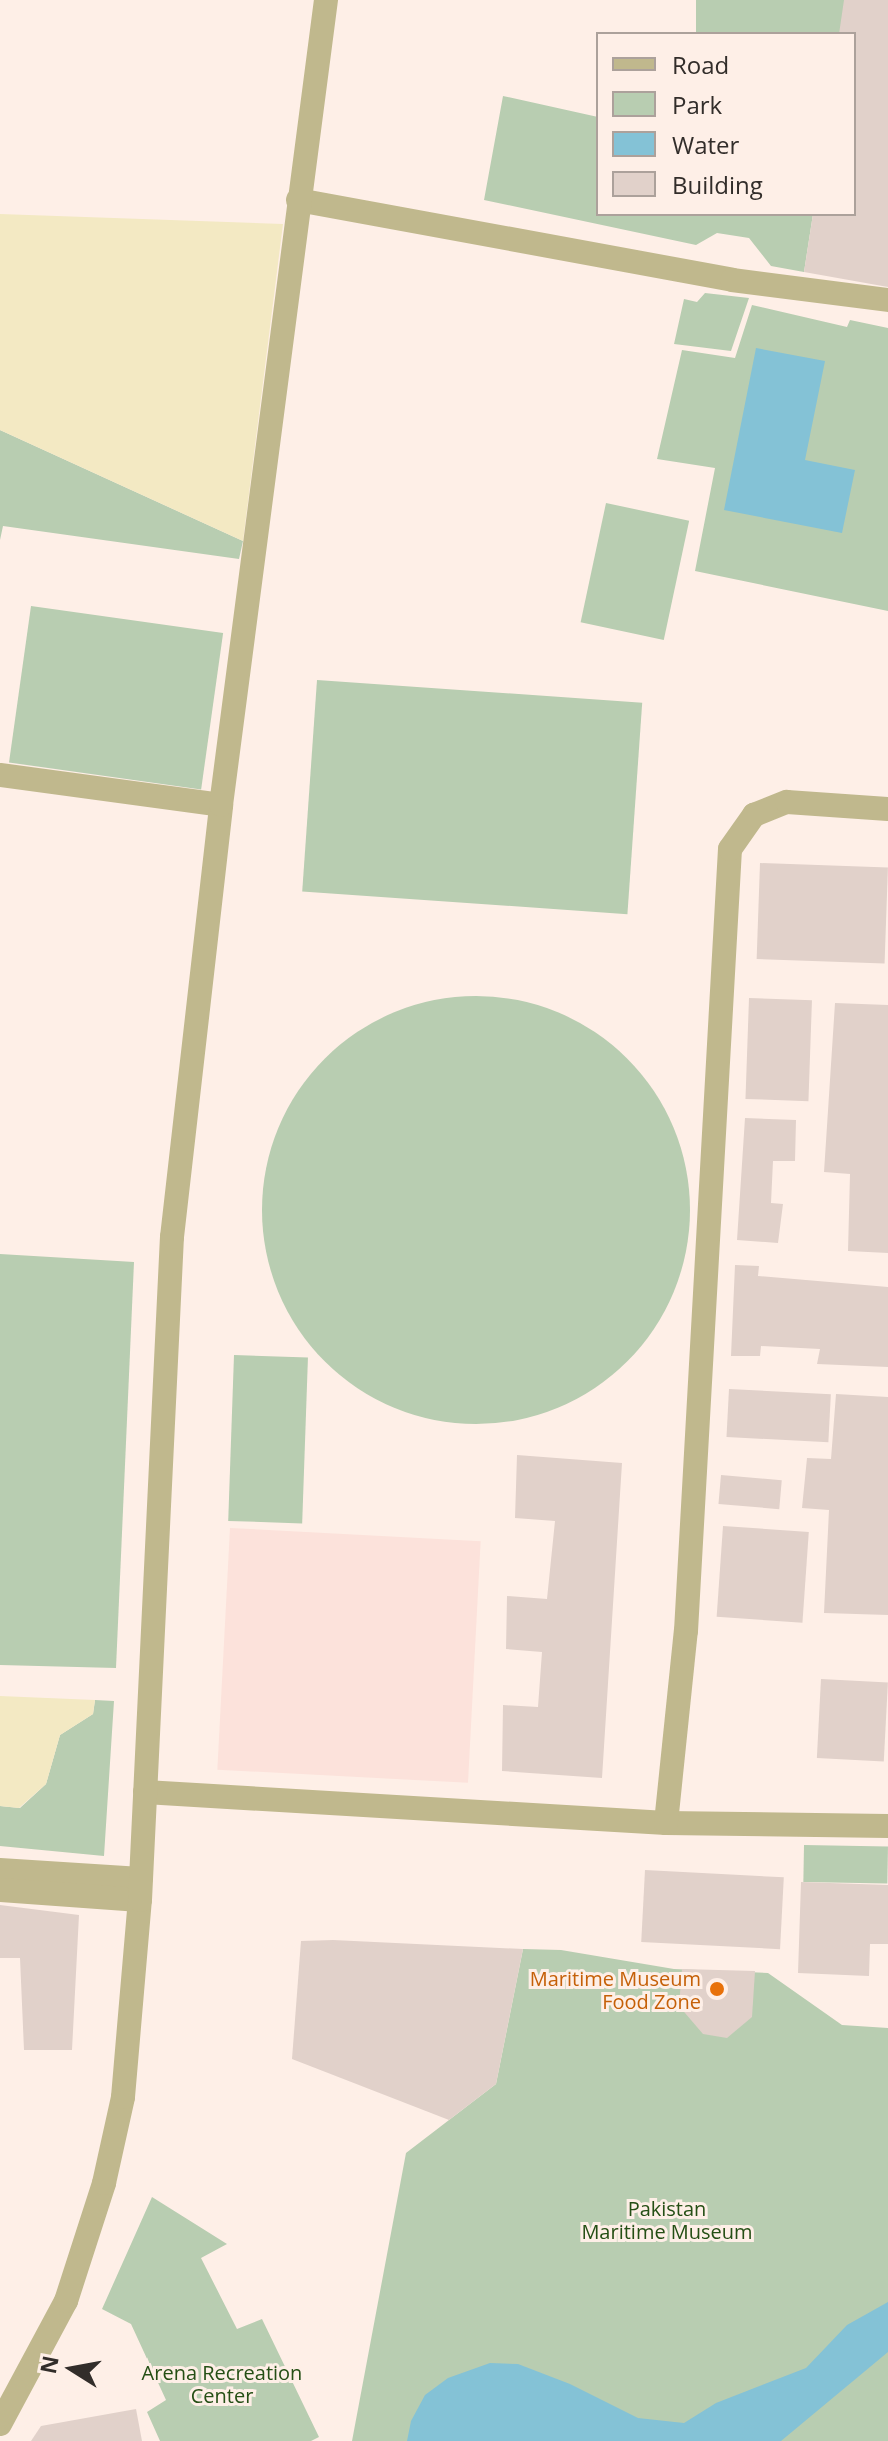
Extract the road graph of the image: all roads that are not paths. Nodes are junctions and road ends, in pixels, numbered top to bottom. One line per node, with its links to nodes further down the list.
1 (326, 0): 2 (street)
2 (298, 200): 3 (street); 5 (street)
3 (888, 300)
4 (0, 775): 5 (street)
5 (221, 805): 7 (street)
6 (888, 809): 8 (street)
7 (145, 1792): 8 (street); 11 (street)
8 (666, 1823): 9 (street)
9 (888, 1826)
10 (0, 1870): 11 (street)
11 (140, 1889): 12 (street); 13 (street)
12 (0, 1890)
13 (0, 2424)

